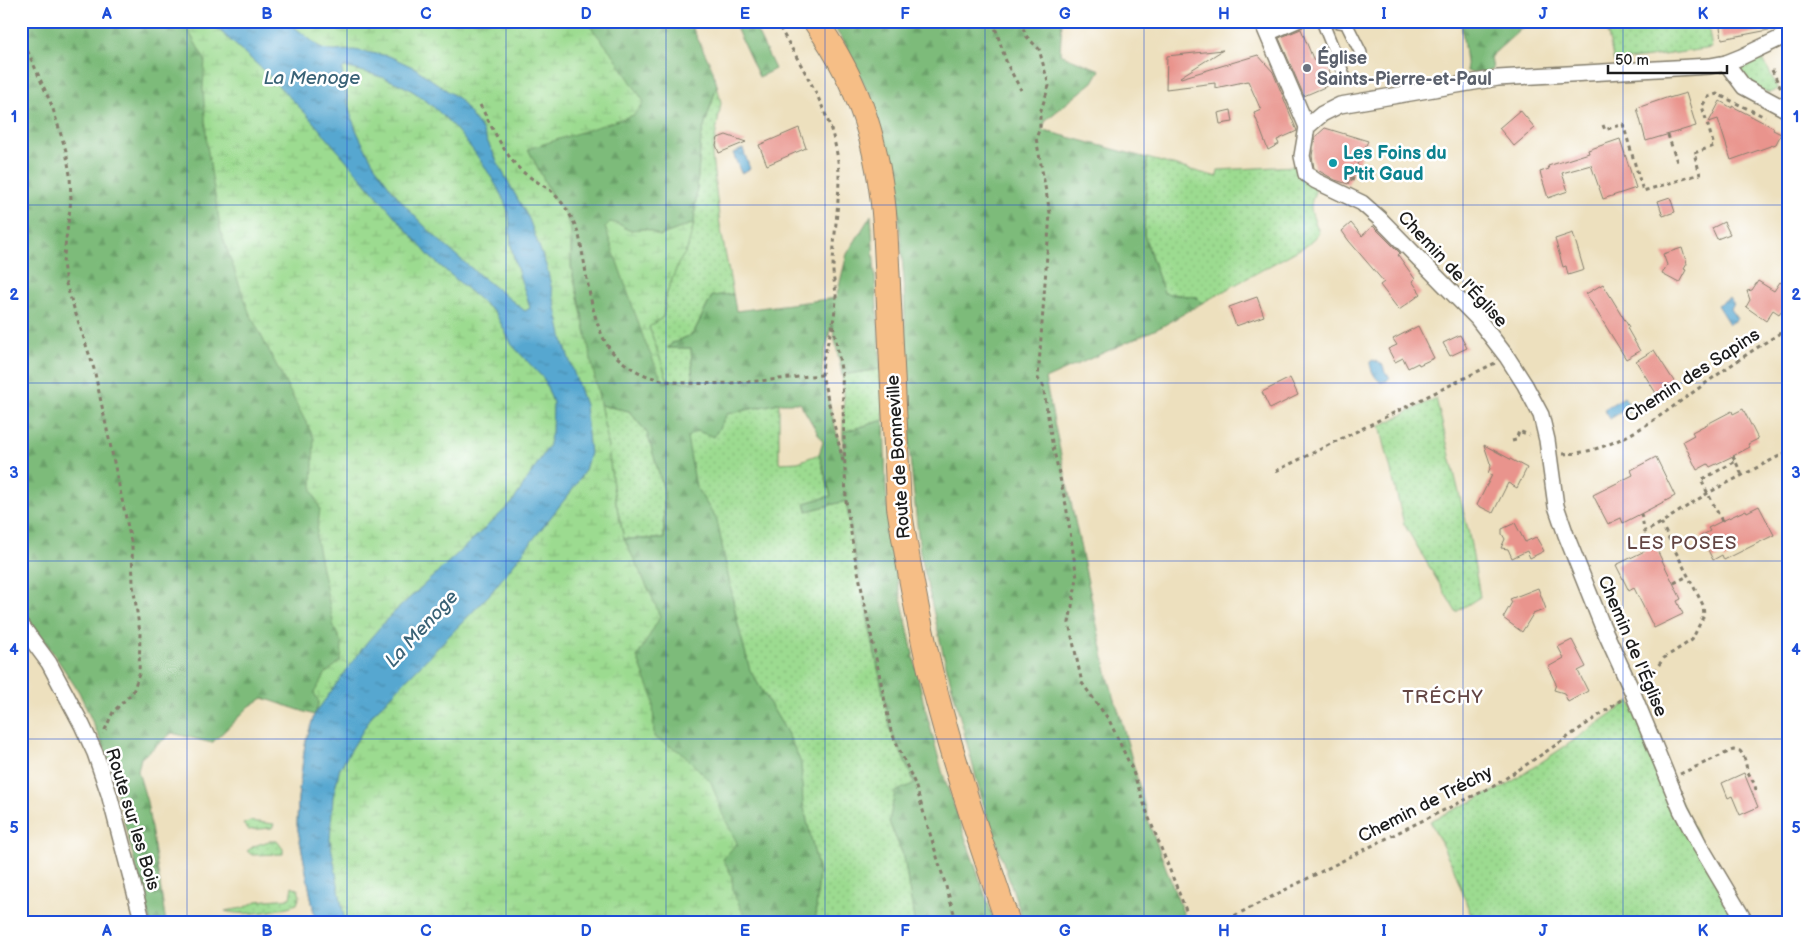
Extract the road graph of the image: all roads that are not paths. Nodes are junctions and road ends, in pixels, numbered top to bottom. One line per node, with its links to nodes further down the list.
1 (815, 21): 14 (main road, Route de Bonneville)
2 (1300, 21): 5 (street)
3 (1322, 21): 9 (street)
4 (1334, 21): 7 (street)
5 (1265, 30): 11 (street)
6 (1789, 34): 8 (street)
7 (1361, 53)
8 (1726, 63): 10 (street); 11 (street)
9 (1346, 80)
10 (1789, 111)
11 (1307, 127): 15 (street, Chemin de l'Église)
12 (21, 625): 13 (street, Route sur les Bois)
13 (143, 923)
14 (1008, 923)
15 (1746, 923)

